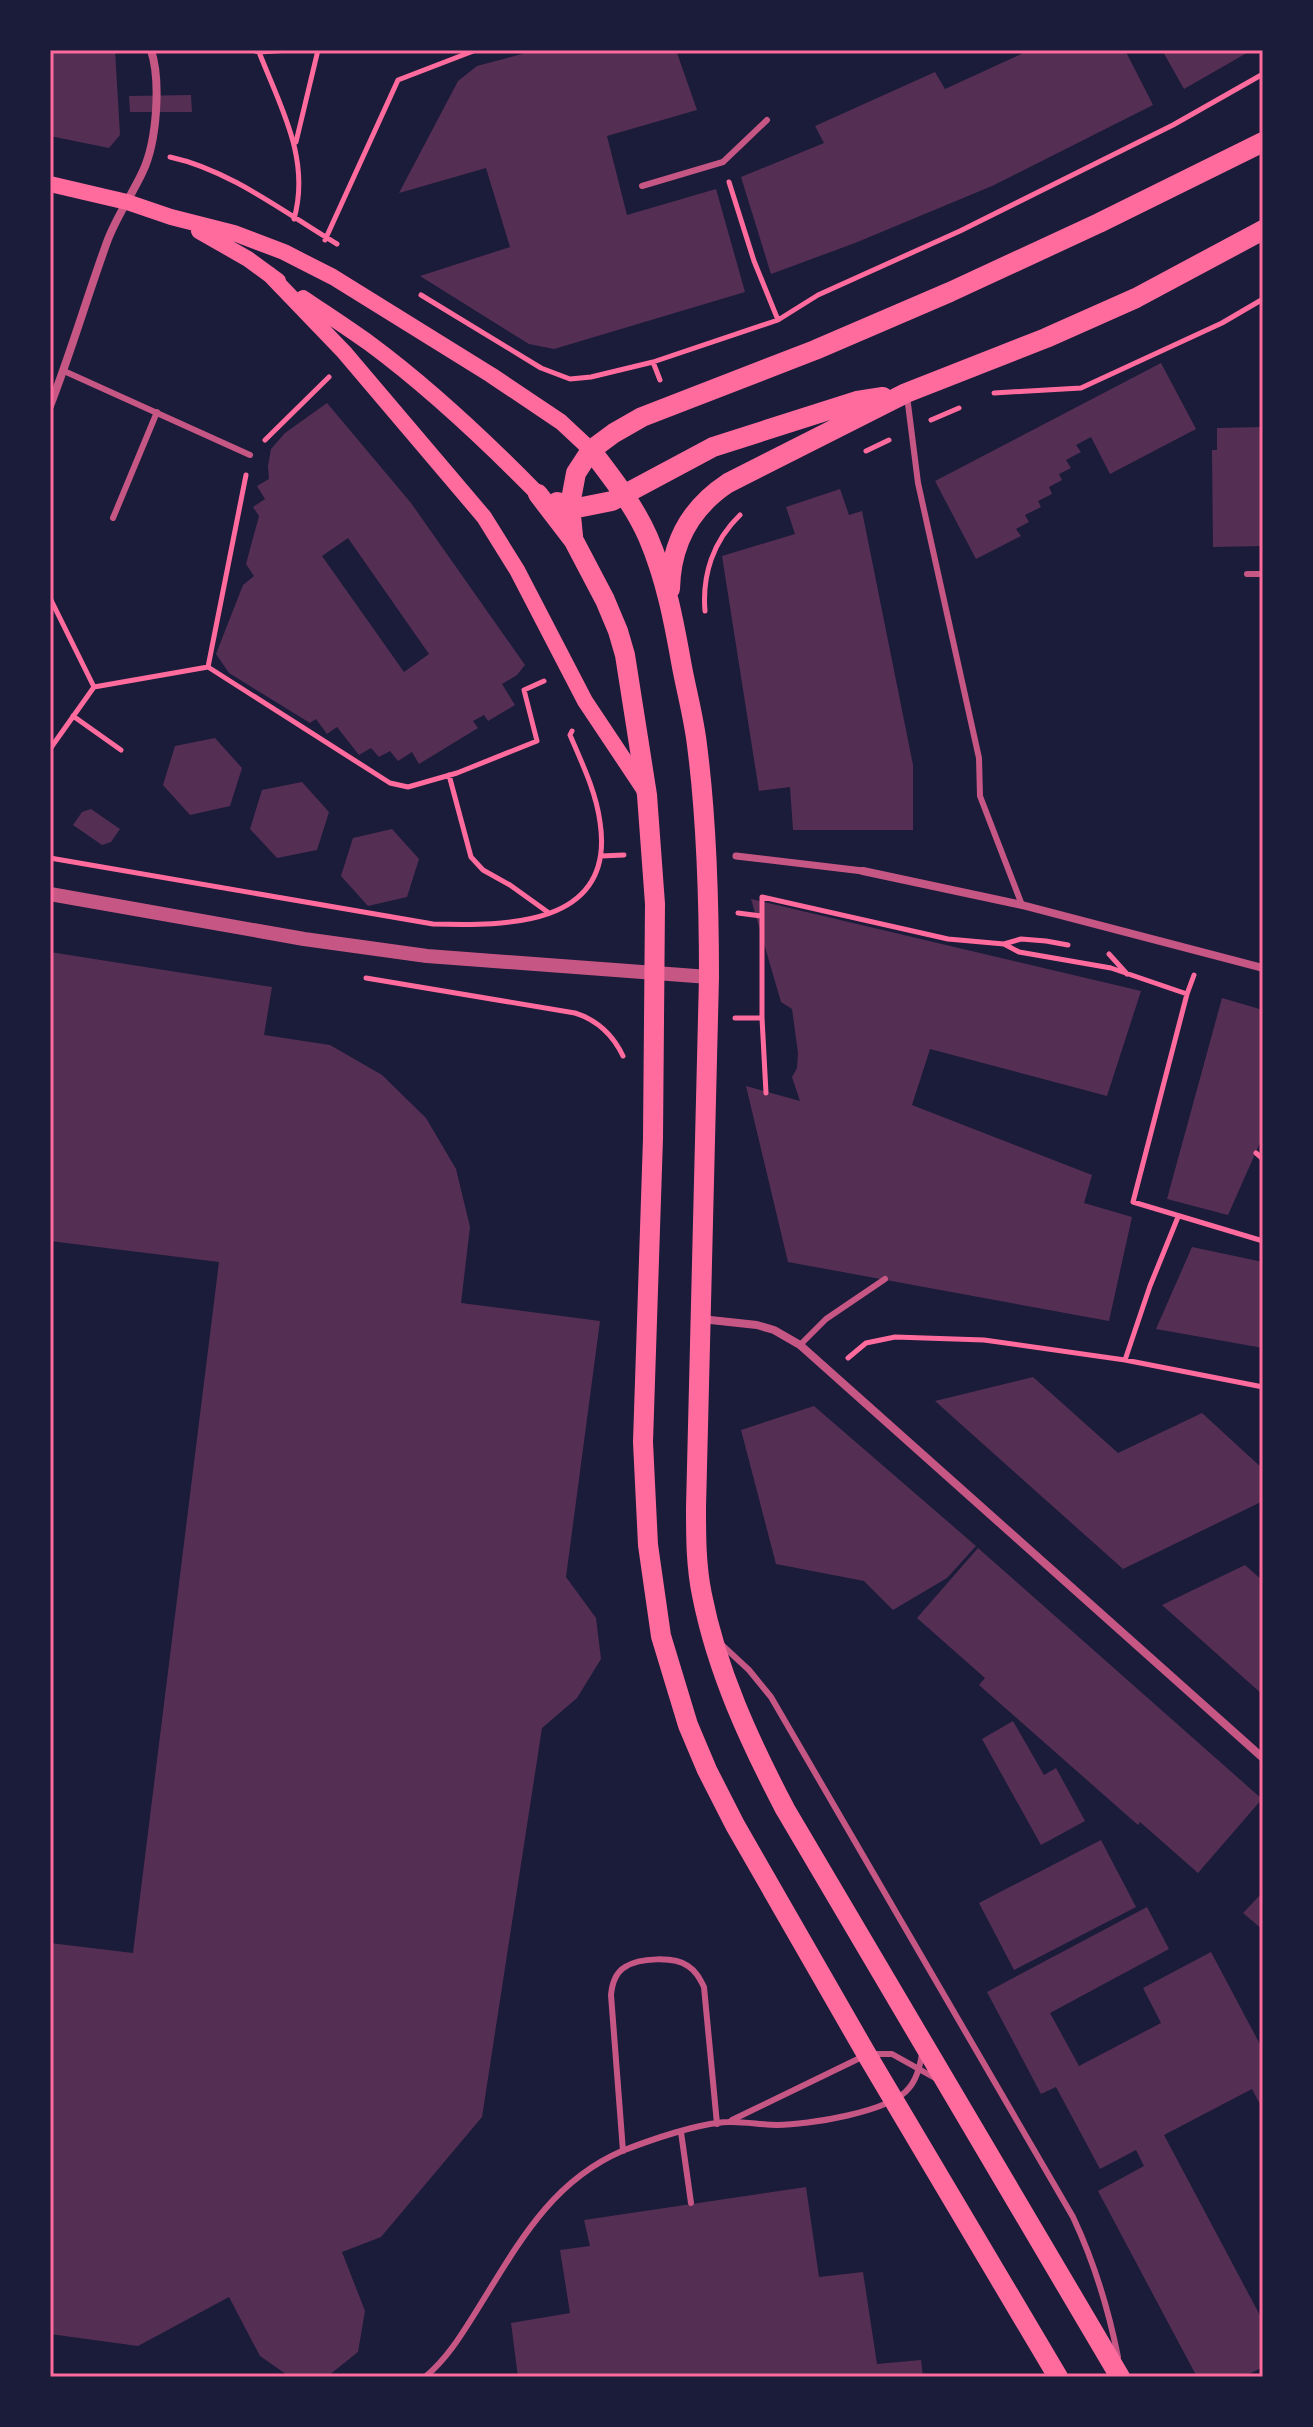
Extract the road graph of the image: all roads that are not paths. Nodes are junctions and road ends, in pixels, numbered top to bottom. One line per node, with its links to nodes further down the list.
1 (151, 50): 6 (street)
2 (767, 120): 5 (lane)
3 (1263, 142): 14 (main road)
4 (50, 184): 6 (main road)
5 (642, 186)
6 (127, 202): 7 (main road); 10 (street)
7 (171, 217): 9 (main road); 14 (main road)
8 (1263, 230): 11 (main road)
9 (269, 274): 16 (main road); 24 (main road)
10 (64, 371): 12 (street); 13 (lane)
11 (906, 393): 17 (main road); 23 (main road); 28 (lane)
12 (50, 406)
13 (157, 412): 15 (lane); 19 (lane)
14 (591, 450): 17 (main road); 18 (main road)
15 (250, 455)
16 (538, 494): 18 (main road); 20 (main road)
17 (625, 496): 18 (main road); 23 (main road)
18 (570, 505): 20 (main road)
19 (113, 518)
20 (574, 541): 24 (main road)
21 (1247, 574): 22 (lane)
22 (1263, 574)
23 (670, 602): 31 (main road)
24 (647, 795): 30 (main road)
25 (736, 856): 26 (street)
26 (863, 871): 28 (street)
27 (50, 894): 30 (street)
28 (1022, 905): 29 (street)
29 (1263, 968)
30 (654, 973): 31 (street); 38 (main road)
31 (709, 977): 33 (main road)
32 (885, 1279): 34 (lane)
33 (700, 1319): 34 (street); 35 (main road)
34 (800, 1345): 36 (street)
35 (711, 1634): 37 (main road); 49 (lane)
36 (1263, 1758)
37 (921, 2040): 39 (lane); 40 (main road)
38 (867, 2055): 39 (lane); 41 (main road); 42 (lane)
39 (919, 2068): 40 (lane); 41 (lane)
40 (948, 2087): 49 (main road)
41 (895, 2100): 42 (lane); 48 (main road)
42 (729, 2122): 43 (lane)
43 (717, 2124): 44 (lane); 45 (lane)
44 (681, 2132): 45 (lane); 46 (lane)
45 (623, 2151): 47 (lane)
46 (691, 2203)
47 (425, 2377)
48 (1058, 2377)
49 (1121, 2377)

